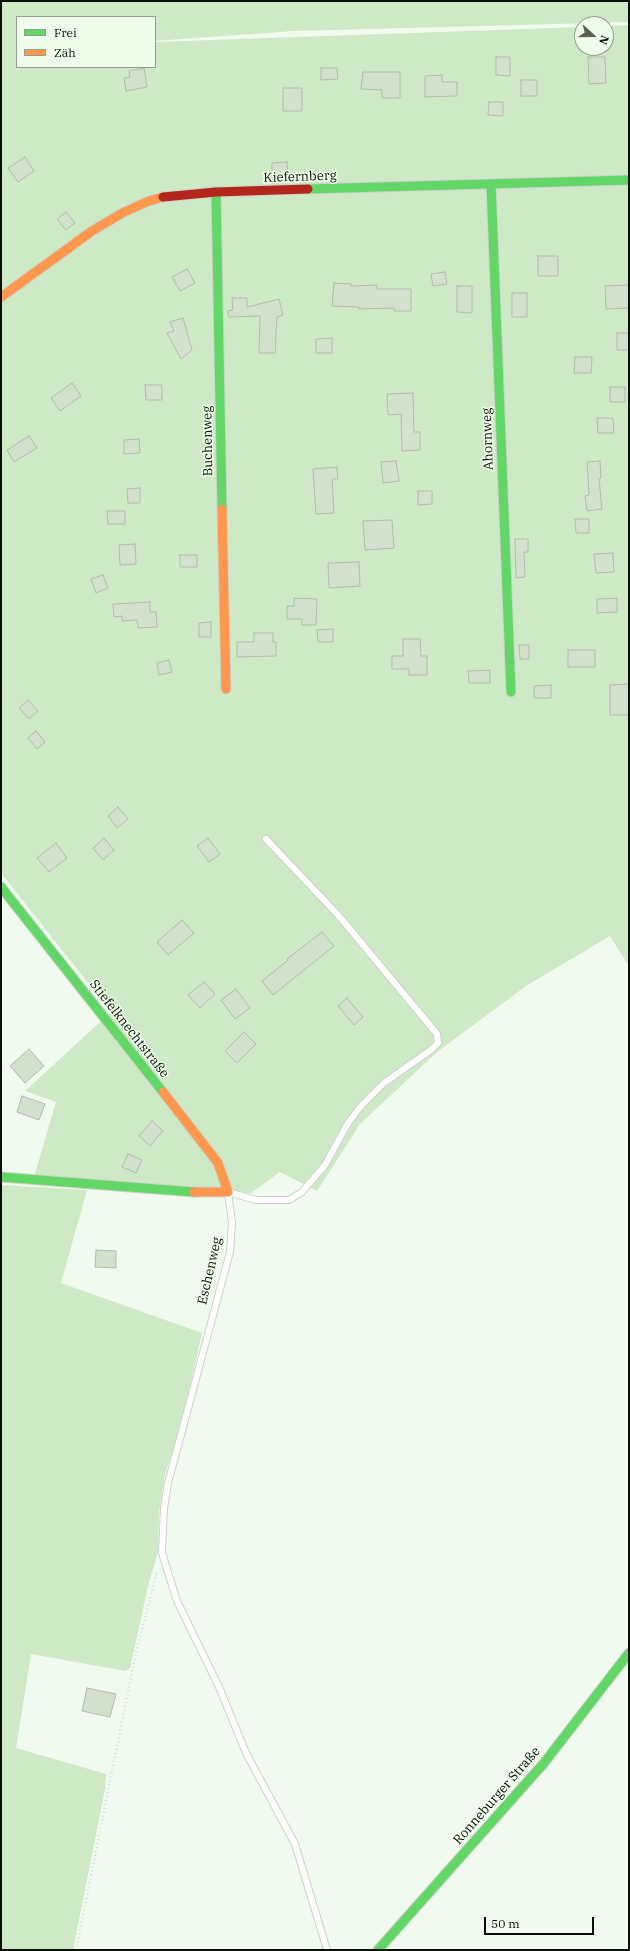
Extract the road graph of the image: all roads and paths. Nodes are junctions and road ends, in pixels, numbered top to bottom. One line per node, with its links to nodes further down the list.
1 (629, 180): 2 (street, Kiefernberg)
2 (491, 184): 3 (street, Kiefernberg); 6 (street, Ahornweg)
3 (216, 192): 4 (street, Kiefernberg); 5 (street, Buchenweg)
4 (1, 297)
5 (226, 689)
6 (511, 692)
7 (266, 839): 10 (lane)
8 (1, 887): 10 (street, Stiefelknechtstraße)
9 (1, 1178): 10 (street)
10 (228, 1192): 11 (lane, Eschenweg)
11 (162, 1553): 13 (path); 14 (lane, Eschenweg)
12 (629, 1653): 15 (street, Ronneburger Straße)
13 (76, 1950)
14 (328, 1950)
15 (378, 1950)

